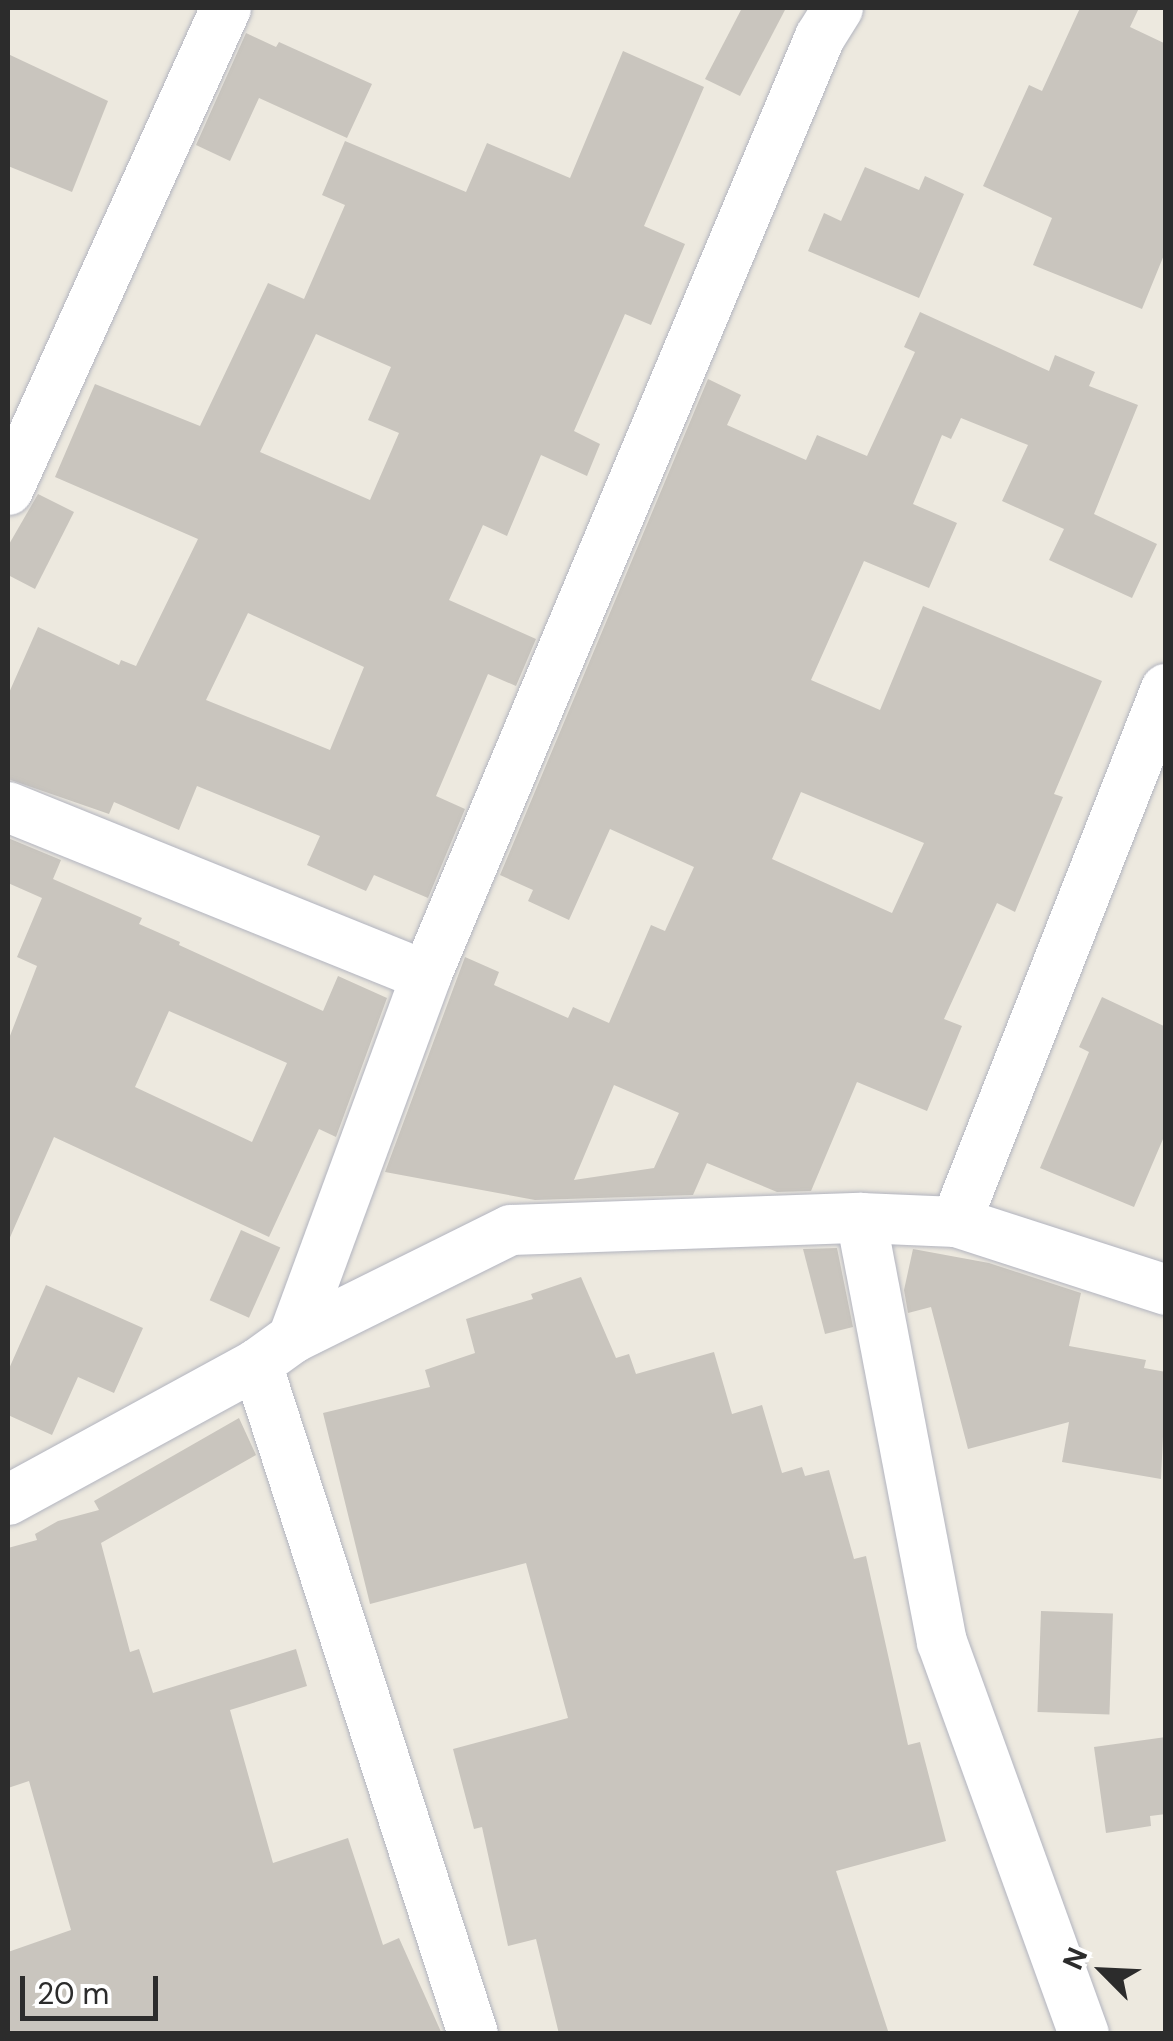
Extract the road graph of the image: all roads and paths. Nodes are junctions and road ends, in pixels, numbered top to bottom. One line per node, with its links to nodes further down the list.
1 (226, 8): 3 (street)
2 (838, 8): 6 (street)
3 (8, 490)
4 (1166, 689): 8 (street)
5 (8, 806): 6 (street)
6 (426, 976): 10 (street)
7 (861, 1218): 8 (street); 10 (street); 13 (street)
8 (956, 1222): 9 (street)
9 (1166, 1290)
10 (275, 1351): 11 (street); 12 (street)
11 (8, 1500)
12 (473, 2034)
13 (1084, 2034)

